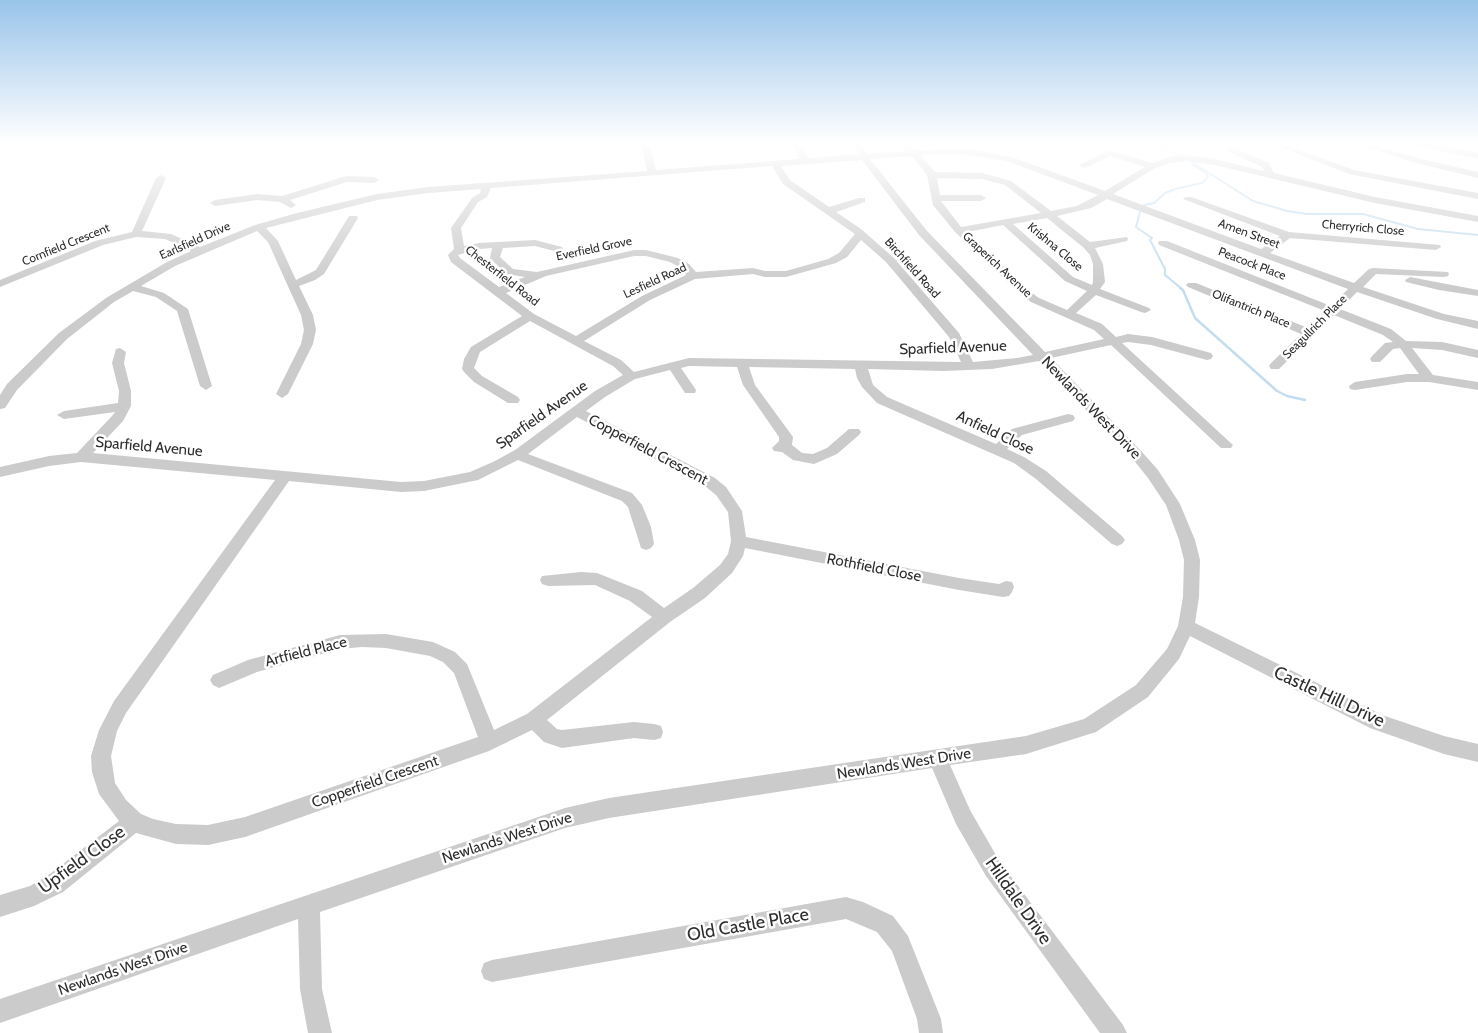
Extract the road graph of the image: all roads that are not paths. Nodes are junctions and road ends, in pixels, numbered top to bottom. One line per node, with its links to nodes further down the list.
1 (156, 190): 29 (street)
2 (312, 190): 17 (street)
3 (436, 190): 23 (street, Earlsfield Drive)
4 (485, 190): 38 (street)
5 (798, 190): 21 (street, Birchfield Road)
6 (890, 190): 65 (street, Newlands West Drive)
7 (934, 190): 15 (street, Graperich Avenue)
8 (1020, 190): 22 (street)
9 (1092, 190): 13 (street, Amen Street)
10 (1114, 190): 13 (street)
11 (1334, 190): 25 (street)
12 (1448, 190): 14 (street)
13 (1106, 195): 22 (street); 40 (street, Amen Street)
14 (1478, 196)
15 (935, 198): 16 (street); 28 (street, Graperich Avenue)
16 (981, 198)
17 (283, 199): 20 (street); 23 (street)
18 (1188, 199): 31 (street, Cherryrich Close)
19 (862, 200): 21 (street)
20 (215, 203)
21 (828, 211): 30 (street, Birchfield Road)
22 (1049, 214): 26 (street); 35 (street)
23 (300, 215): 27 (street, Earlsfield Drive)
24 (353, 218): 46 (street)
25 (1478, 219)
26 (1005, 222): 28 (street); 50 (street, Krishna Close)
27 (259, 227): 39 (street, Earlsfield Drive); 46 (street)
28 (959, 230): 55 (street, Graperich Avenue)
29 (136, 234): 39 (street, Cornfield Crescent); 45 (street, Cornfield Crescent)
30 (860, 234): 44 (street, Lesfield Road); 70 (street, Birchfield Road)
31 (1288, 235): 36 (street, Cherryrich Close); 40 (street)
32 (1123, 239): 35 (street)
33 (1162, 243): 54 (street, Peacock Place)
34 (498, 245): 37 (street, Chesterfield Road); 38 (street, Chesterfield Road); 43 (street)
35 (1088, 246): 50 (street)
36 (1436, 247)
37 (558, 248)
38 (460, 250): 51 (street, Chesterfield Road)
39 (200, 251): 48 (street, Earlsfield Drive)
40 (1263, 253): 49 (street, Amen Street)
41 (1396, 272): 42 (street, Seagullrich Place); 49 (street, Seagullrich Place); 52 (street)
42 (1444, 274)
43 (536, 276): 44 (street, Everfield Grove); 51 (street, Everfield Grove)
44 (693, 276): 59 (street, Lesfield Road)
45 (0, 284)
46 (294, 284): 78 (street)
47 (1192, 285): 58 (street, Olifantrich Place)
48 (132, 286): 74 (street); 80 (street, Earlsfield Drive)
49 (1355, 288): 54 (street, Seagullrich Place); 57 (street, Amen Street)
50 (1094, 290): 53 (street, Krishna Close); 55 (street)
51 (496, 292): 56 (street, Chesterfield Road)
52 (1478, 293)
53 (1145, 310)
54 (1332, 310): 58 (street, Seagullrich Place); 61 (street, Peacock Place)
55 (1070, 314): 60 (street, Graperich Avenue)
56 (530, 316): 59 (street, Chesterfield Road); 79 (street)
57 (1478, 325)
58 (1310, 333): 71 (street, Seagullrich Place)
59 (577, 340): 72 (street, Chesterfield Road)
60 (1113, 341): 64 (street, Sparfield Avenue); 65 (street, Sparfield Avenue); 86 (street, Graperich Avenue)
61 (1403, 344): 63 (street); 66 (street); 73 (street)
62 (120, 352): 81 (street)
63 (1478, 354)
64 (1207, 356)
65 (1042, 357): 70 (street, Sparfield Avenue); 98 (street, Newlands West Drive)
66 (1376, 359)
67 (742, 363): 68 (street, Sparfield Avenue); 69 (street, Sparfield Avenue); 85 (street)
68 (673, 365): 72 (street, Sparfield Avenue); 77 (street)
69 (860, 365): 70 (street, Sparfield Avenue); 87 (street, Anfield Close)
70 (969, 366)
71 (1275, 366)
72 (631, 376): 82 (street, Sparfield Avenue)
73 (1429, 378): 75 (street); 76 (street)
74 (206, 386)
75 (1356, 386)
76 (1478, 386)
77 (690, 390)
78 (282, 394)
79 (513, 400)
80 (0, 405)
81 (124, 406): 83 (street); 89 (street)
82 (577, 412): 88 (street, Sparfield Avenue); 93 (street, Copperfield Crescent)
83 (64, 415)
84 (1068, 418): 87 (street)
85 (854, 432)
86 (1226, 445)
87 (998, 450): 92 (street, Anfield Close)
88 (517, 454): 91 (street, Sparfield Avenue); 94 (street)
89 (81, 457): 90 (street, Sparfield Avenue); 91 (street, Sparfield Avenue)
90 (0, 472)
91 (286, 475): 105 (street, Copperfield Crescent)
92 (1117, 540)
93 (739, 541): 96 (street, Rothfield Close); 97 (street, Copperfield Crescent)
94 (646, 544)
95 (548, 580): 97 (street)
96 (1006, 587)
97 (664, 617): 100 (street, Copperfield Crescent)
98 (1186, 626): 103 (street, Castle Hill Drive); 104 (street, Newlands West Drive)
99 (219, 680): 102 (street, Artfield Place)
100 (534, 720): 101 (street); 102 (street, Copperfield Crescent)
101 (654, 732)
102 (490, 742): 105 (street, Copperfield Crescent)
103 (1478, 753)
104 (938, 759): 106 (street, Newlands West Drive); 112 (street, Hilldale Drive)
105 (134, 822): 107 (street, Upfield Close)
106 (308, 905): 109 (street, Newlands West Drive); 110 (street)
107 (0, 906)
108 (492, 971): 111 (street, Old Castle Place)
109 (0, 1011)
110 (320, 1033)
111 (931, 1033)
112 (1115, 1033)

